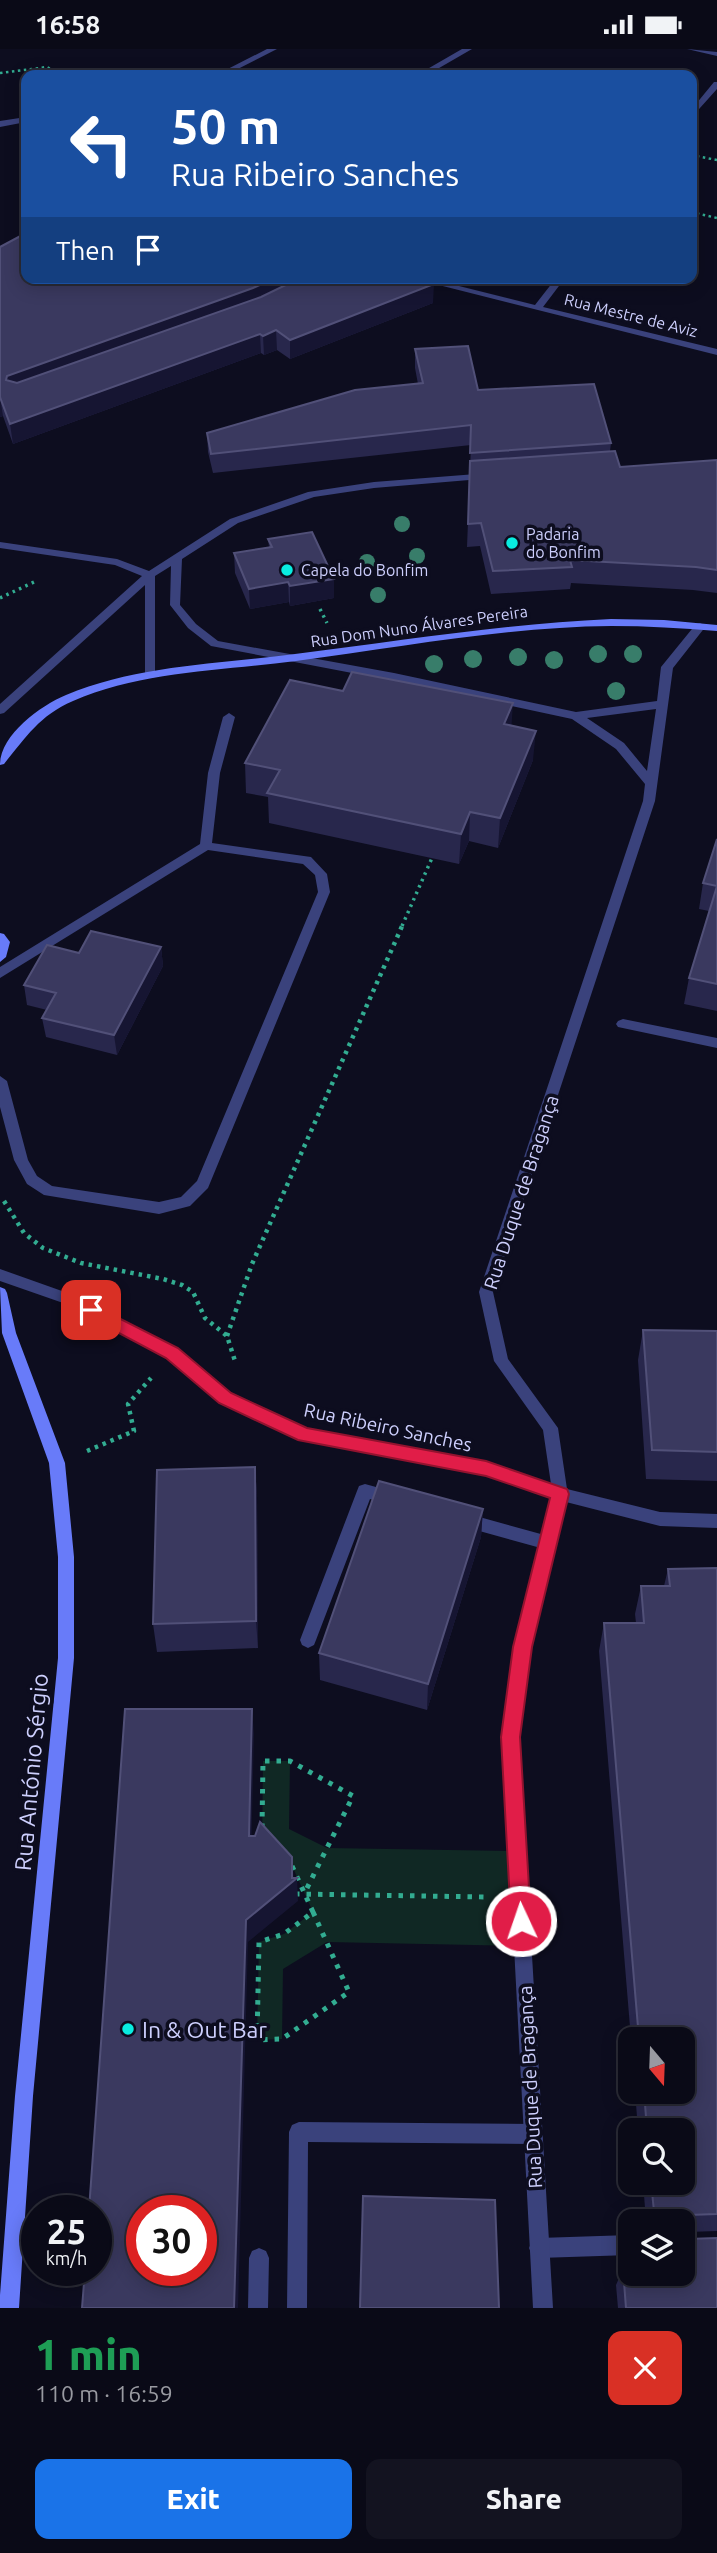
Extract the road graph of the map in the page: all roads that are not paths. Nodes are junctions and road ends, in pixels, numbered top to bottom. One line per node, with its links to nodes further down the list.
1 (273, 49): 5 (street)
2 (468, 49): 6 (street)
3 (691, 49): 4 (street)
4 (717, 54)
5 (230, 70)
6 (430, 70)
7 (717, 84): 8 (street)
8 (697, 109)
9 (21, 121): 10 (street)
10 (0, 124)
11 (439, 284): 13 (street, Rua Mestre de Aviz)
12 (556, 284): 13 (street)
13 (537, 308): 14 (street, Rua Mestre de Aviz)
14 (717, 352)
15 (498, 476): 17 (street)
16 (0, 545): 18 (street)
17 (177, 558): 18 (street); 21 (street, Rua Dom Nuno Álvares Pereira)
18 (150, 575): 22 (street); 24 (street)
19 (700, 626): 20 (street, Rua Dom Nuno Álvares Pereira); 21 (street, Rua Dom Nuno Álvares Pereira); 23 (street, Rua Duque de Bragança)
20 (717, 628)
21 (293, 659): 22 (street, Rua Dom Nuno Álvares Pereira); 25 (street)
22 (150, 674): 27 (street, Rua Dom Nuno Álvares Pereira)
23 (663, 704): 25 (street); 28 (street, Rua Duque de Bragança)
24 (0, 711)
25 (576, 716): 28 (street)
26 (229, 717): 29 (street)
27 (0, 761)
28 (650, 782): 39 (street, Rua Duque de Bragança)
29 (206, 846): 32 (street); 35 (street)
30 (0, 937): 31 (street)
31 (0, 957)
32 (0, 973)
33 (623, 1024): 34 (street)
34 (717, 1043)
35 (0, 1081)
36 (0, 1275): 39 (street, Rua Ribeiro Sanches)
37 (0, 1293): 38 (street, Rua António Sérgio)
38 (5, 1328): 49 (street, Rua António Sérgio)
39 (560, 1494): 42 (street, Rua Ribeiro Sanches); 43 (street, Rua Duque de Bragança)
40 (404, 1502): 44 (street)
41 (444, 1513): 43 (street)
42 (717, 1521)
43 (548, 1543): 45 (street, Rua Duque de Bragança)
44 (308, 1640)
45 (533, 2134): 47 (street, Rua Duque de Bragança); 51 (street)
46 (618, 2245): 47 (street)
47 (539, 2248): 52 (street, Rua Duque de Bragança)
48 (259, 2258): 50 (street)
49 (9, 2308)
50 (258, 2308)
51 (297, 2308)
52 (543, 2308)

